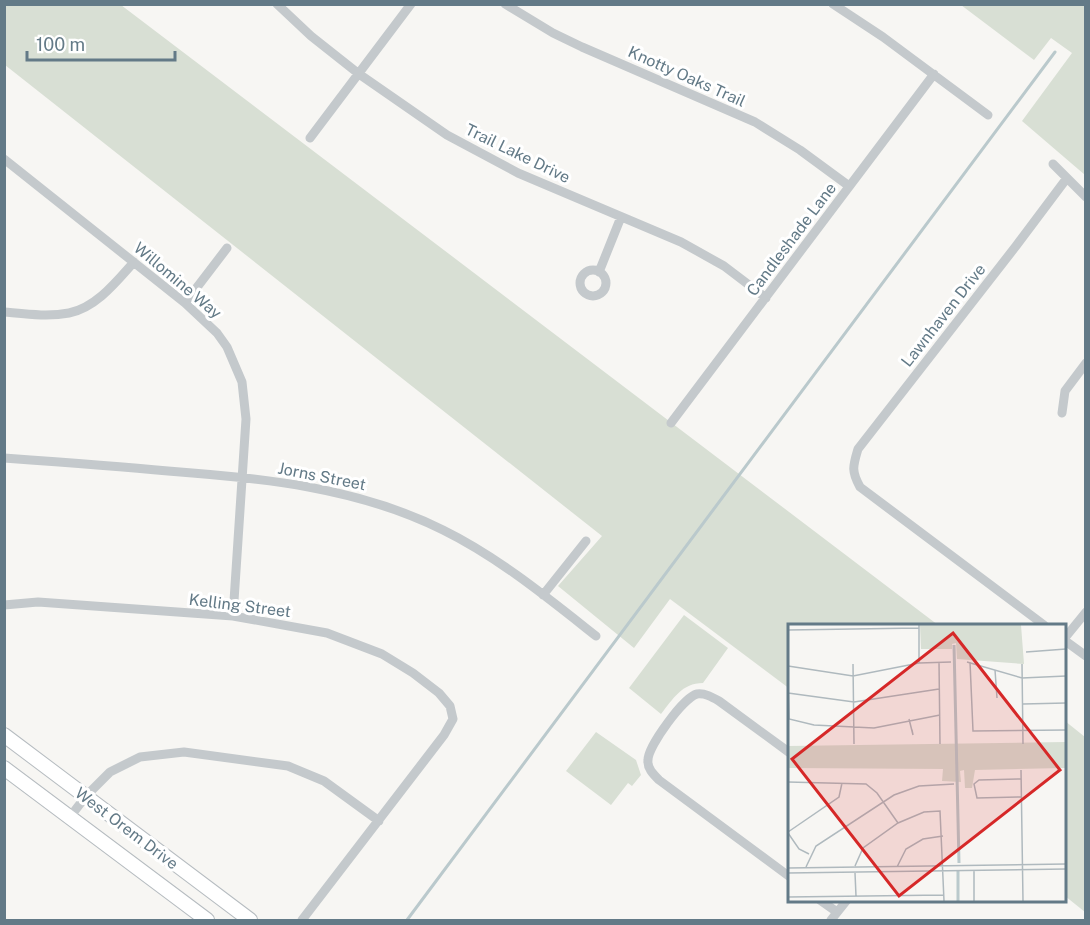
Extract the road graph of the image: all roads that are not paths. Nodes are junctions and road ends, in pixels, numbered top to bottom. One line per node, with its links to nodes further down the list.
1 (277, 4): 6 (street, Trail Lake Drive)
2 (411, 4): 6 (street)
3 (505, 4): 13 (street, Knotty Oaks Trail)
4 (833, 4): 5 (street)
5 (850, 8): 7 (street)
6 (359, 74): 9 (street); 15 (street, Trail Lake Drive)
7 (934, 74): 8 (street); 13 (street, Candleshade Lane)
8 (988, 115)
9 (310, 138)
10 (4, 159): 17 (street, Willomine Way)
11 (1053, 164): 12 (street)
12 (1067, 177): 14 (street); 32 (street, Lawnhaven Drive)
13 (849, 186): 19 (street, Candleshade Lane)
14 (1086, 196)
15 (621, 217): 18 (street); 19 (street, Trail Lake Drive)
16 (227, 248): 20 (street)
17 (134, 262): 20 (street, Willomine Way); 21 (street)
18 (599, 272)
19 (766, 298): 24 (street, Candleshade Lane)
20 (185, 303): 26 (street, Willomine Way)
21 (4, 312)
22 (1086, 363): 23 (street)
23 (1062, 413)
24 (671, 423)
25 (4, 458): 26 (street, Jorns Street)
26 (243, 477): 28 (street, Jorns Street); 31 (street, Willomine Way)
27 (586, 541): 28 (street)
28 (543, 595): 33 (street, Jorns Street)
29 (4, 605): 31 (street, Kelling Street)
30 (1086, 612): 34 (street)
31 (233, 616): 43 (street, Kelling Street)
32 (1043, 624)
33 (596, 636)
34 (1066, 639)
35 (1066, 641): 36 (street)
36 (1086, 656)
37 (4, 735): 39 (main road, West Orem Drive)
38 (788, 752): 46 (street)
39 (30, 754): 40 (main road); 41 (main road, West Orem Drive)
40 (9, 771): 42 (main road, West Orem Drive)
41 (86, 796): 42 (street); 43 (street); 44 (main road, West Orem Drive)
42 (70, 817): 45 (main road, West Orem Drive)
43 (379, 821): 52 (street)
44 (158, 851): 45 (main road); 51 (main road, West Orem Drive)
45 (142, 872): 50 (main road, West Orem Drive)
46 (788, 876)
47 (821, 901): 49 (street)
48 (846, 901): 49 (street)
49 (834, 916)
50 (207, 921)
51 (250, 921)
52 (302, 921)

